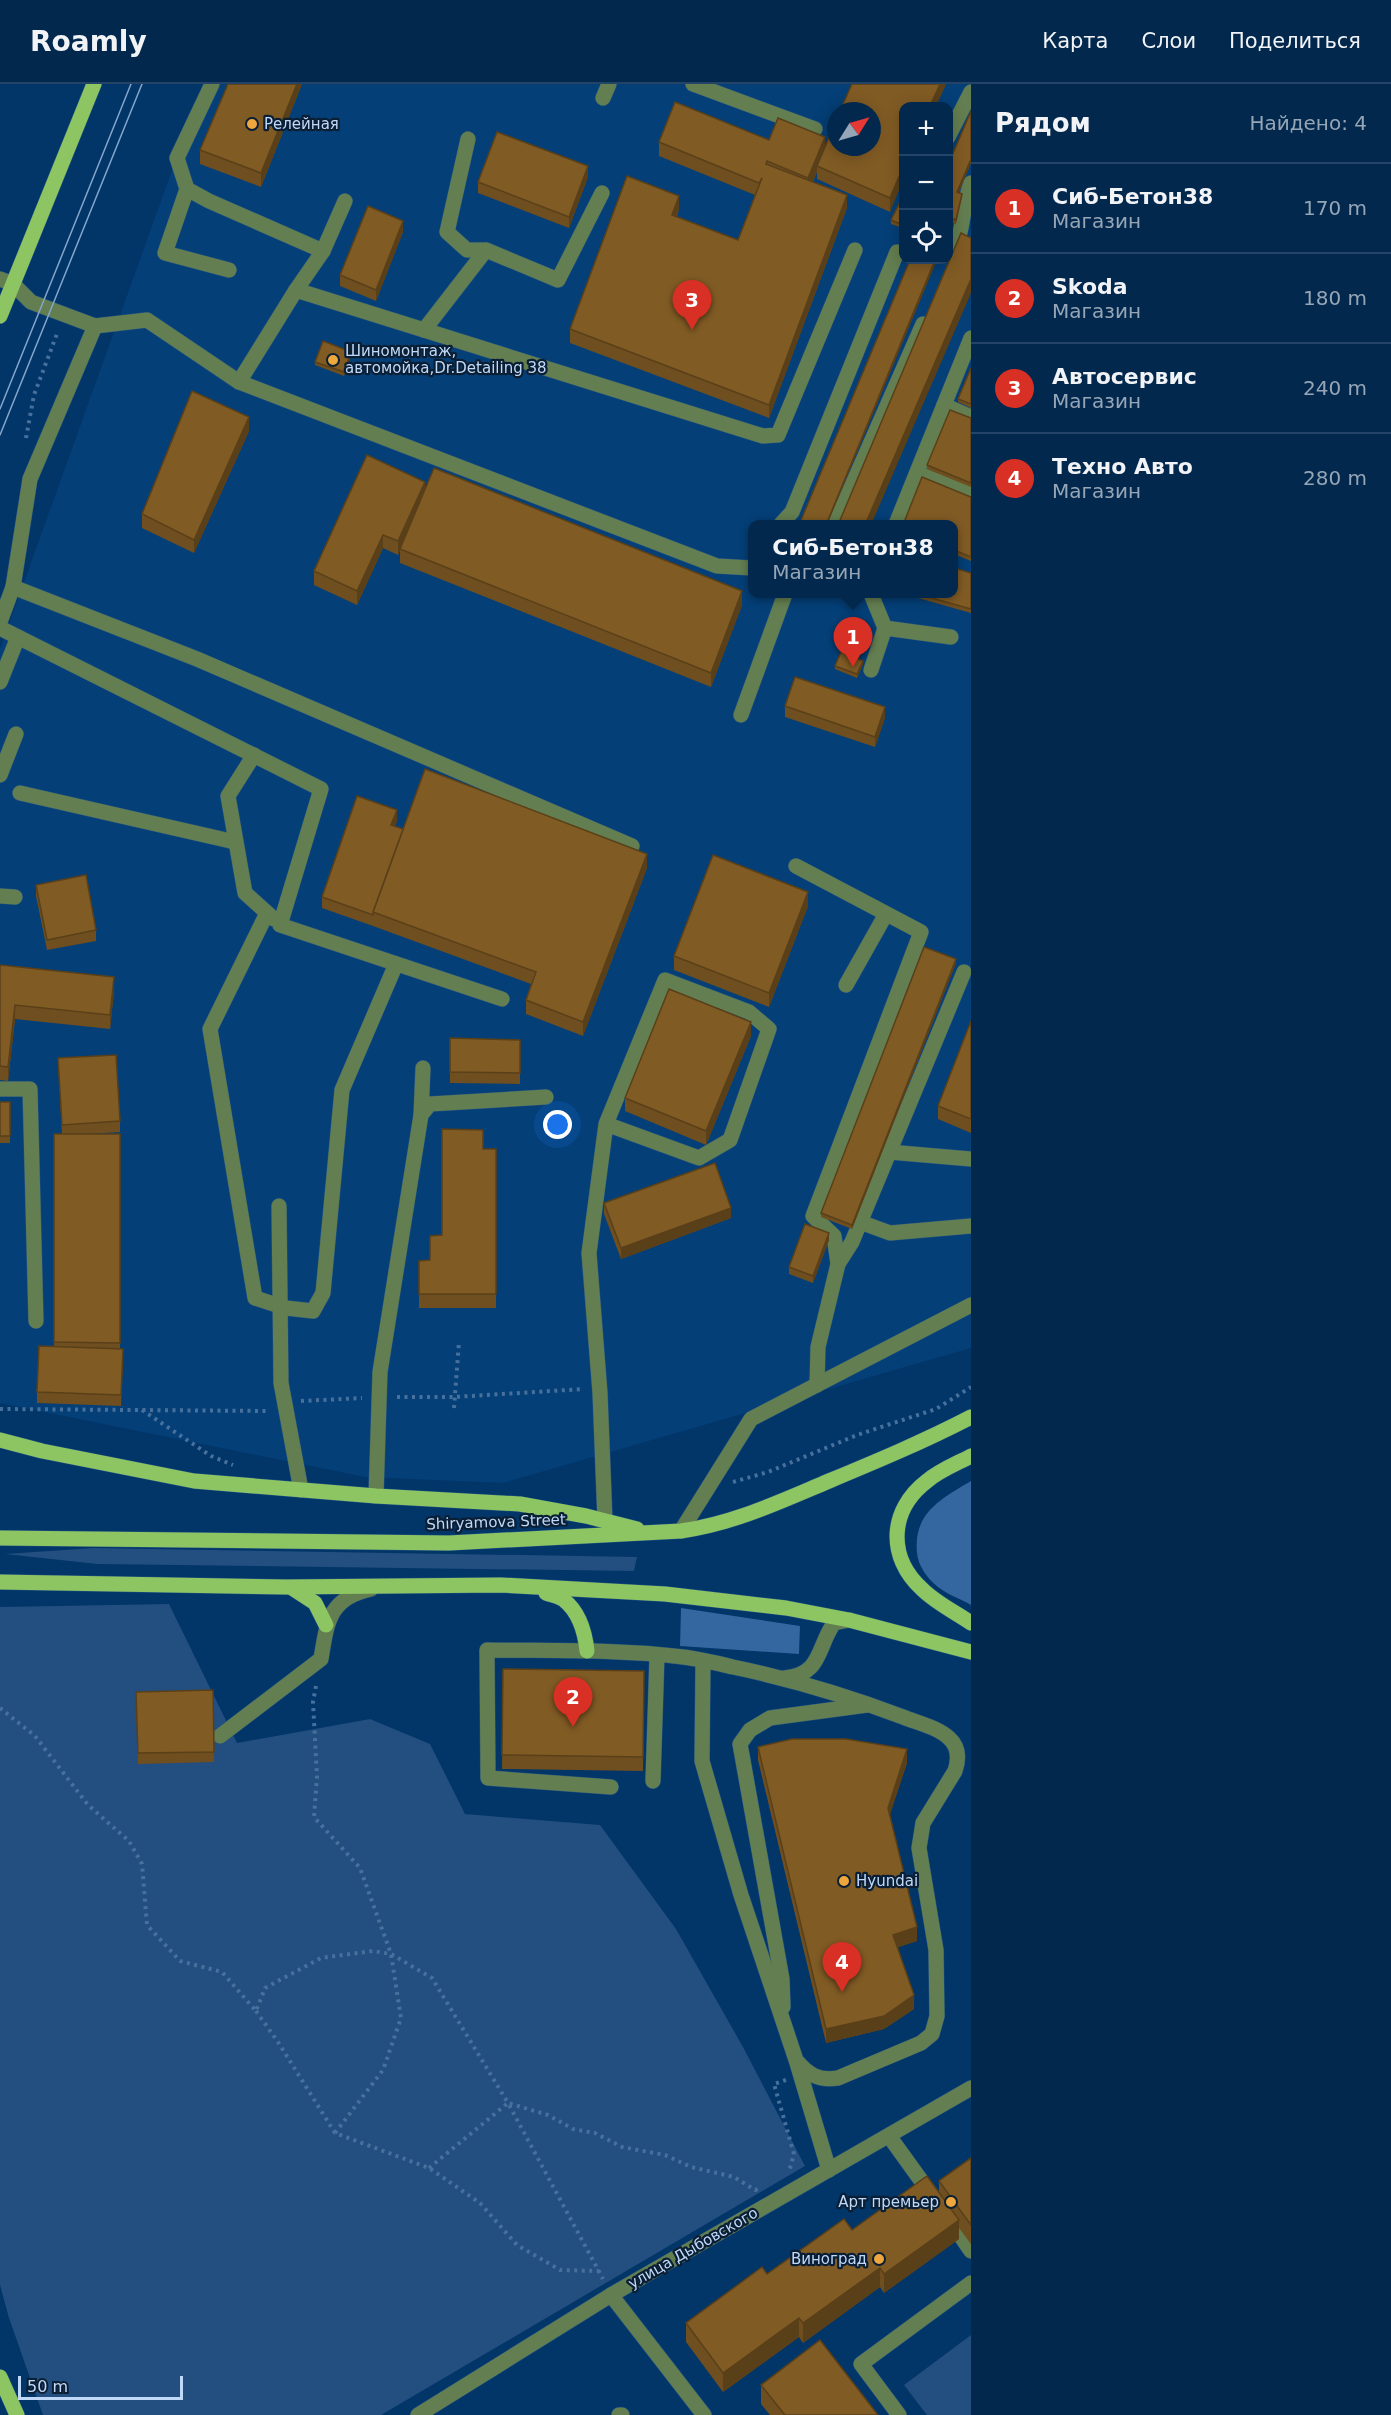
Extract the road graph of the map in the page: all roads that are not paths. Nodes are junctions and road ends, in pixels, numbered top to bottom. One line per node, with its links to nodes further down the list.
1 (94, 84): 19 (main road)
2 (212, 84): 9 (street)
3 (693, 84): 6 (street)
4 (971, 92): 5 (street)
5 (953, 127)
6 (815, 129)
7 (468, 140): 13 (street)
8 (971, 183): 12 (street)
9 (187, 189): 15 (street); 18 (street)
10 (602, 193): 13 (street)
11 (345, 201): 15 (street)
12 (960, 236): 17 (street)
13 (486, 250): 24 (street)
14 (855, 250): 24 (street)
15 (323, 251): 20 (street)
16 (897, 252): 31 (street)
17 (947, 268)
18 (229, 270)
19 (6, 281): 22 (main road); 23 (street)
20 (296, 291): 24 (street); 26 (street)
21 (928, 311): 32 (street)
22 (0, 316)
23 (95, 326): 26 (street); 35 (street)
24 (424, 330)
25 (971, 338): 27 (street)
26 (238, 382): 34 (street)
27 (944, 405): 28 (street); 29 (street)
28 (971, 417)
29 (917, 473): 30 (street); 33 (street)
30 (971, 494)
31 (786, 520)
32 (838, 520)
33 (898, 520)
34 (748, 568)
35 (13, 587): 38 (street); 51 (street)
36 (784, 598): 45 (street)
37 (873, 598): 40 (street)
38 (0, 622)
39 (0, 628): 41 (street)
40 (885, 628): 42 (street); 43 (street)
41 (18, 638): 44 (street); 47 (street)
42 (951, 638)
43 (871, 670)
44 (0, 681)
45 (741, 715)
46 (16, 734): 48 (street)
47 (254, 755): 50 (street); 55 (street)
48 (0, 775)
49 (20, 793): 50 (street)
50 (236, 842): 53 (street)
51 (632, 846)
52 (796, 866): 54 (street)
53 (267, 913): 55 (street); 72 (street)
54 (886, 914): 58 (street); 70 (street)
55 (280, 925): 56 (street)
56 (396, 964): 59 (street); 72 (street)
57 (964, 972): 65 (street)
58 (846, 985)
59 (502, 999)
60 (423, 1068): 63 (street)
61 (0, 1089): 73 (street)
62 (546, 1097): 63 (street)
63 (421, 1115): 79 (street)
64 (606, 1124): 64 (street); 80 (street)
65 (889, 1152): 66 (street); 68 (street)
66 (971, 1159)
67 (279, 1206): 72 (street)
68 (860, 1222): 69 (street); 70 (street)
69 (971, 1226)
70 (837, 1264): 74 (street)
71 (971, 1305): 74 (street)
72 (280, 1307): 78 (street)
73 (36, 1321)
74 (818, 1385): 81 (street)
75 (971, 1417): 81 (main road, Shiryamova Street)
76 (0, 1440): 78 (main road)
77 (971, 1456): 89 (main road)
78 (301, 1490): 79 (main road)
79 (376, 1496): 80 (main road)
80 (605, 1521): 82 (main road)
81 (681, 1531): 82 (main road, Shiryamova Street)
82 (651, 1532): 83 (main road, Shiryamova Street)
83 (0, 1538)
84 (0, 1582): 86 (main road)
85 (501, 1585): 87 (main road); 88 (main road); 91 (main road)
86 (286, 1587): 87 (main road); 90 (main road)
87 (383, 1587): 90 (street)
88 (849, 1620): 92 (main road); 95 (street)
89 (971, 1623)
90 (326, 1625): 97 (street)
91 (587, 1651): 93 (street); 99 (street)
92 (971, 1652)
93 (657, 1655): 94 (street); 98 (street)
94 (702, 1660): 95 (street); 100 (street)
95 (784, 1678): 96 (street)
96 (871, 1705): 100 (street); 101 (street)
97 (220, 1736)
98 (653, 1781)
99 (611, 1787)
100 (784, 2028): 101 (street)
101 (798, 2067): 104 (street)
102 (971, 2088): 103 (street, улица Дыбовского)
103 (889, 2136): 104 (street, улица Дыбовского); 105 (street)
104 (829, 2170): 107 (street, улица Дыбовского)
105 (971, 2251)
106 (971, 2283): 112 (street)
107 (611, 2295): 110 (street, улица Дыбовского); 111 (street)
108 (0, 2377): 109 (main road)
109 (16, 2415)
110 (418, 2415)
111 (704, 2415)
112 (899, 2415)

